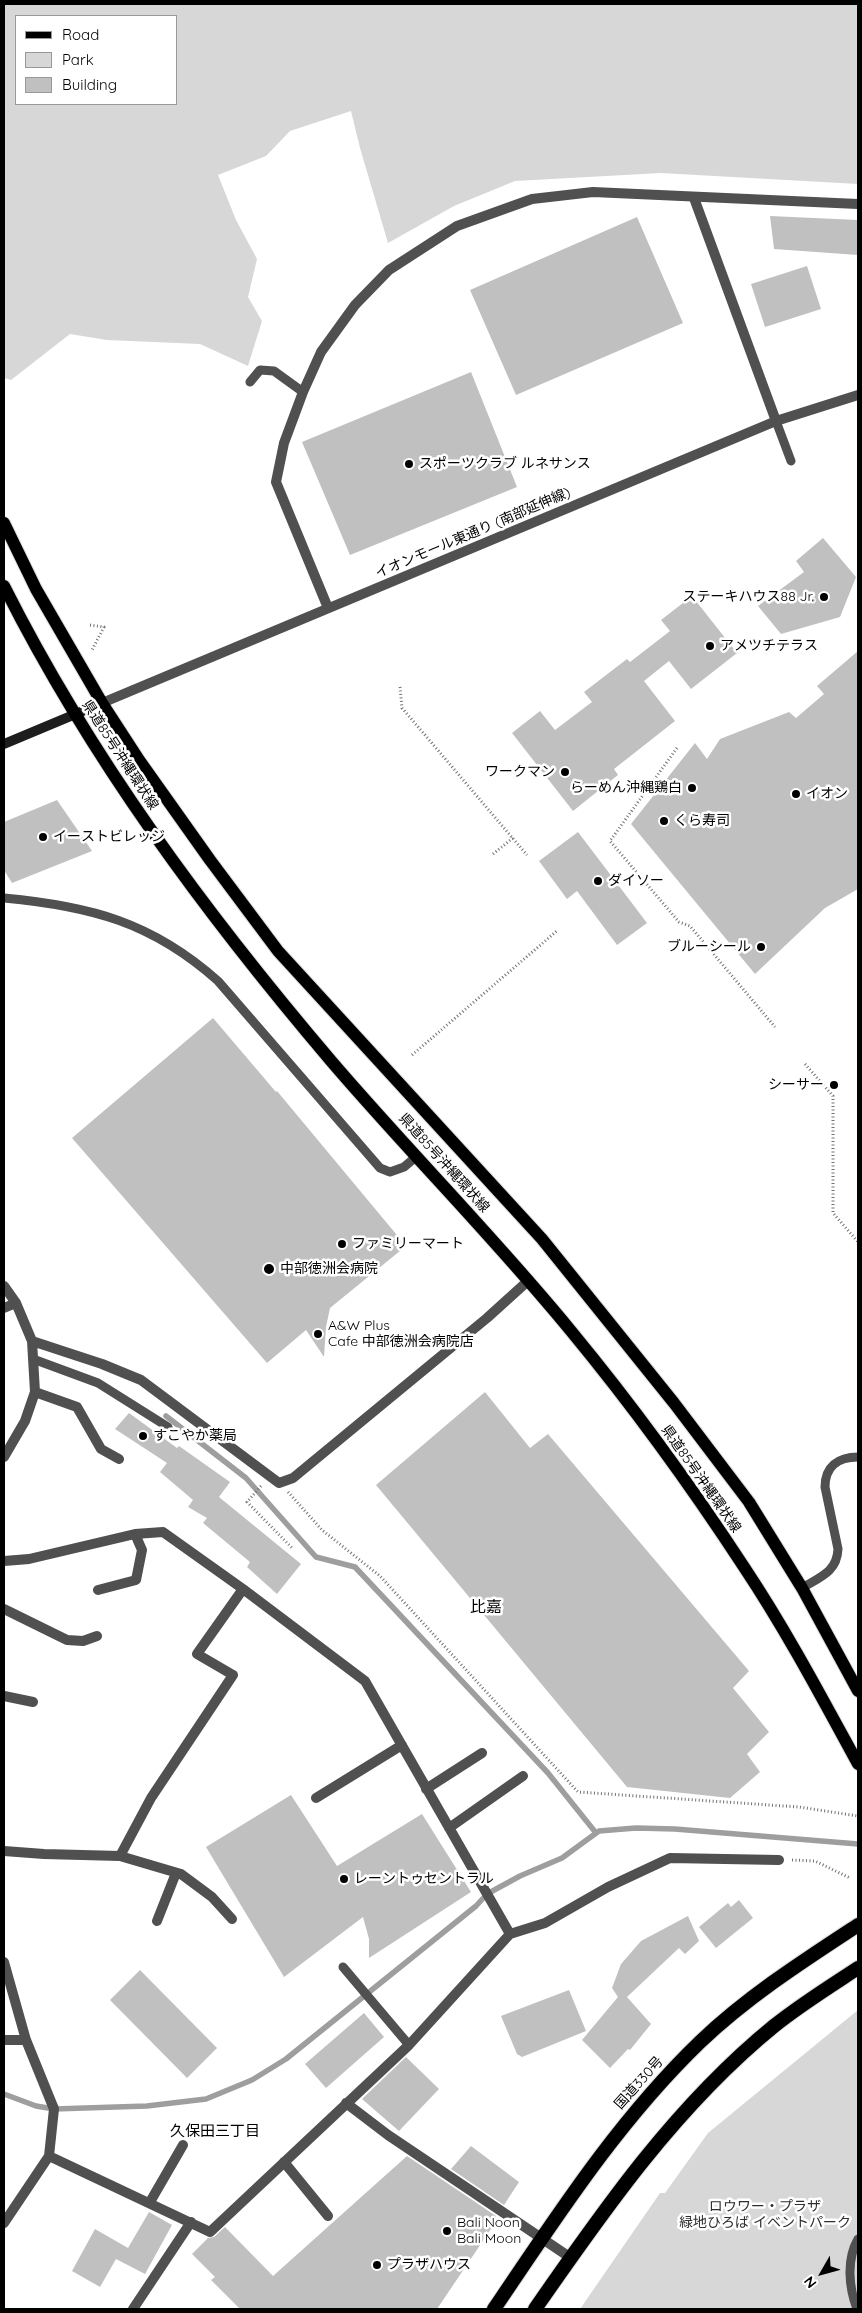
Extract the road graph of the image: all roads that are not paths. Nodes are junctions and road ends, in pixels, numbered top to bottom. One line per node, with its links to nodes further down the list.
1 (694, 198): 2 (street); 4 (street); 6 (street)
2 (858, 204)
3 (250, 382): 4 (lane)
4 (303, 392): 10 (street)
5 (858, 395): 6 (street, イオンモール東通り (南部延伸線))
6 (776, 421): 7 (lane); 10 (street, イオンモール東通り (南部延伸線))
7 (791, 461)
8 (4, 523): 11 (main road, 県道85号沖縄環状線)
9 (4, 586): 12 (main road, 県道85号沖縄環状線)
10 (328, 608): 11 (street, イオンモール東通り (南部延伸線))
11 (102, 703): 12 (main road); 29 (main road, 県道85号沖縄環状線)
12 (74, 714): 13 (main road); 15 (main road, 県道85号沖縄環状線)
13 (4, 744)
14 (4, 898): 15 (lane)
15 (418, 1156): 16 (main road, 県道85号沖縄環状線)
16 (529, 1280): 20 (street); 39 (main road, 県道85号沖縄環状線)
17 (4, 1286): 18 (street)
18 (16, 1303): 19 (street); 20 (street)
19 (4, 1308)
20 (32, 1341): 21 (street)
21 (33, 1359): 22 (street); 23 (lane)
22 (35, 1392): 24 (street); 26 (street)
23 (168, 1427)
24 (4, 1457)
25 (858, 1457): 29 (lane)
26 (119, 1459)
27 (135, 1534): 28 (street); 30 (street); 31 (street)
28 (4, 1561)
29 (802, 1588): 34 (main road, 県道85号沖縄環状線)
30 (243, 1589): 37 (street); 45 (street)
31 (98, 1590)
32 (4, 1609): 33 (street)
33 (97, 1636)
34 (858, 1691)
35 (4, 1696): 36 (street)
36 (33, 1702)
37 (402, 1745): 41 (street); 42 (street)
38 (482, 1753): 41 (street)
39 (858, 1764)
40 (523, 1776): 43 (street)
41 (426, 1789): 43 (street)
42 (316, 1798)
43 (449, 1828): 51 (street)
44 (4, 1851): 45 (street)
45 (120, 1856): 47 (street)
46 (779, 1860): 51 (street)
47 (176, 1873): 48 (street); 49 (street)
48 (232, 1919)
49 (157, 1921)
50 (858, 1925): 66 (highway, 国道330号)
51 (510, 1934): 57 (street)
52 (4, 1962): 56 (street)
53 (343, 1967): 57 (lane)
54 (858, 1968): 68 (highway)
55 (4, 2040): 56 (street)
56 (26, 2040): 60 (street)
57 (409, 2045): 58 (street)
58 (346, 2104): 61 (street); 66 (street)
59 (183, 2145): 62 (street)
60 (49, 2156): 62 (street); 65 (street)
61 (284, 2162): 63 (street); 64 (street)
62 (150, 2202): 64 (street)
63 (328, 2216)
64 (191, 2222): 69 (street)
65 (4, 2223)
66 (542, 2238): 68 (street); 70 (highway, 国道330号)
67 (858, 2239): 72 (lane)
68 (571, 2258): 71 (highway)
69 (133, 2309)
70 (494, 2309)
71 (535, 2309)
72 (857, 2309)

